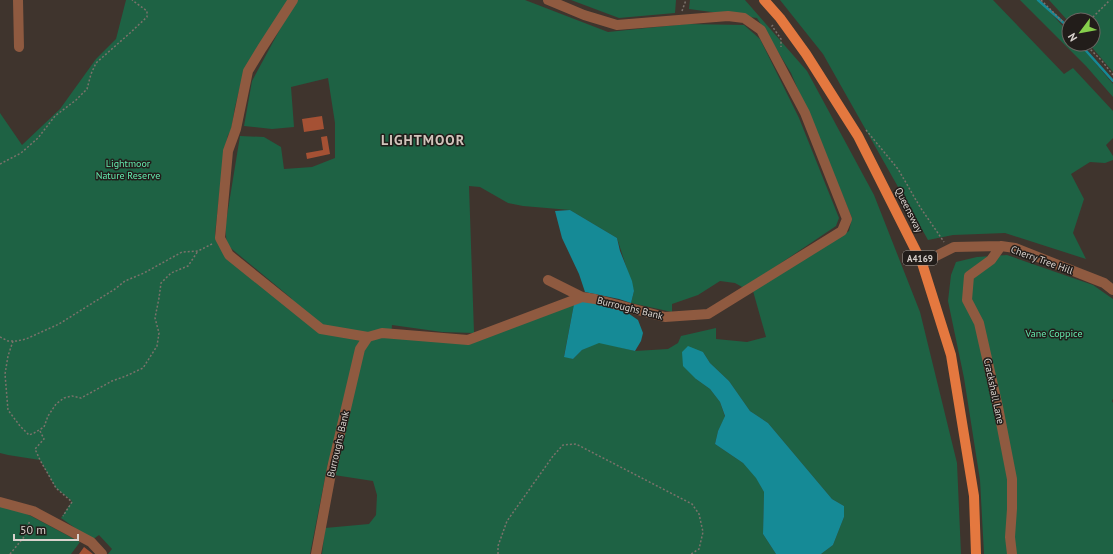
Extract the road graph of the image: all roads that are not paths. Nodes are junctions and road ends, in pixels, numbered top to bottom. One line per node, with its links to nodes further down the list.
1 (18, 0): 5 (street)
2 (293, 0): 11 (street)
3 (548, 0): 10 (street, Burroughs Bank)
4 (764, 0): 7 (main road, Queensway / A4169)
5 (19, 47)
6 (1001, 246): 7 (street, Cherry Tree Hill); 9 (street, Cherry Tree Hill); 16 (street, Crackshall Lane)
7 (922, 263): 15 (main road, Queensway / A4169)
8 (548, 280): 10 (street, Burroughs Bank)
9 (1113, 290)
10 (582, 297): 11 (street)
11 (368, 337): 14 (street, Burroughs Bank)
12 (0, 502): 13 (street)
13 (102, 554)
14 (316, 554)
15 (976, 554)
16 (1012, 554)

